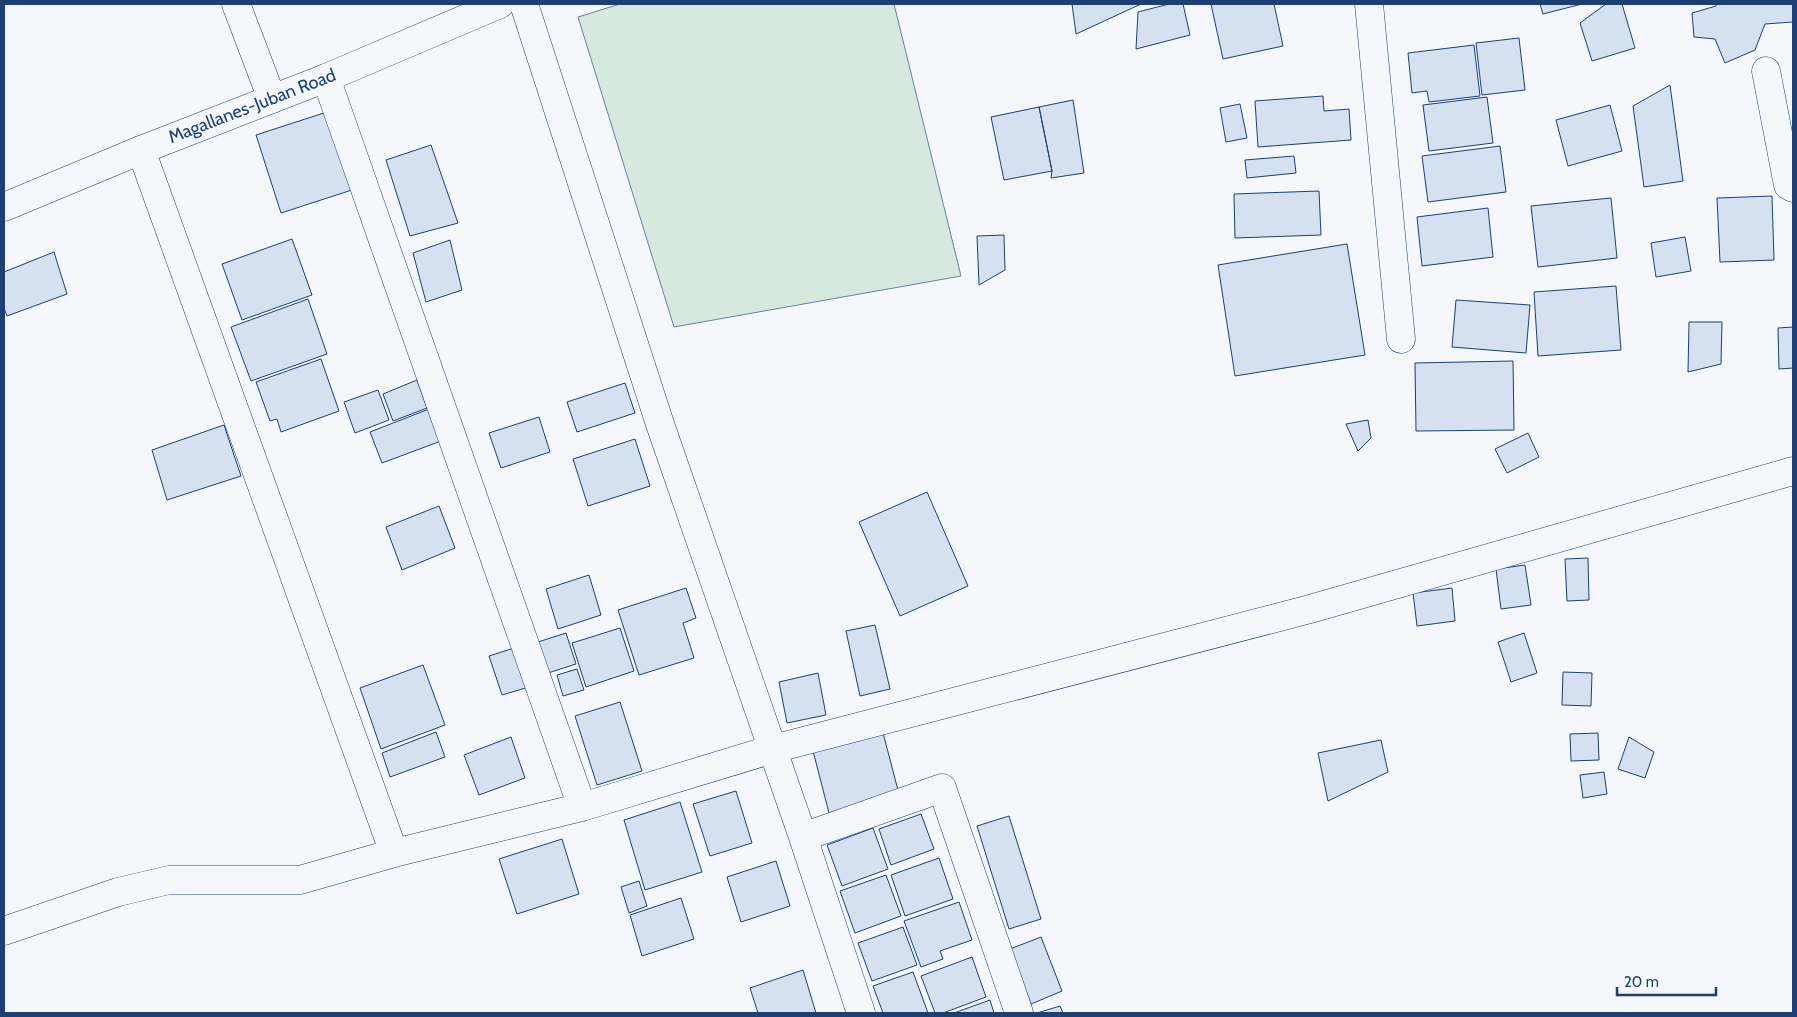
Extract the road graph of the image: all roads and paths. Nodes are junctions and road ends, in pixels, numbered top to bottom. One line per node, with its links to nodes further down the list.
1 (236, 4): 7 (street)
2 (500, 4): 6 (street, Magallanes-Juban Road)
3 (524, 4): 13 (street)
4 (1369, 4): 11 (street)
5 (1766, 71): 9 (street)
6 (326, 78): 7 (street, Magallanes-Juban Road); 14 (street)
7 (272, 99): 8 (street, Magallanes-Juban Road)
8 (140, 150): 10 (street, Magallanes-Juban Road); 16 (street)
9 (1793, 188)
10 (4, 207)
11 (1401, 339)
12 (1793, 471): 13 (street)
13 (773, 749): 14 (street); 15 (street)
14 (582, 807): 16 (street)
15 (803, 837): 18 (street); 19 (street)
16 (394, 853): 17 (street)
17 (4, 931)
18 (861, 1013)
19 (1019, 1013)

